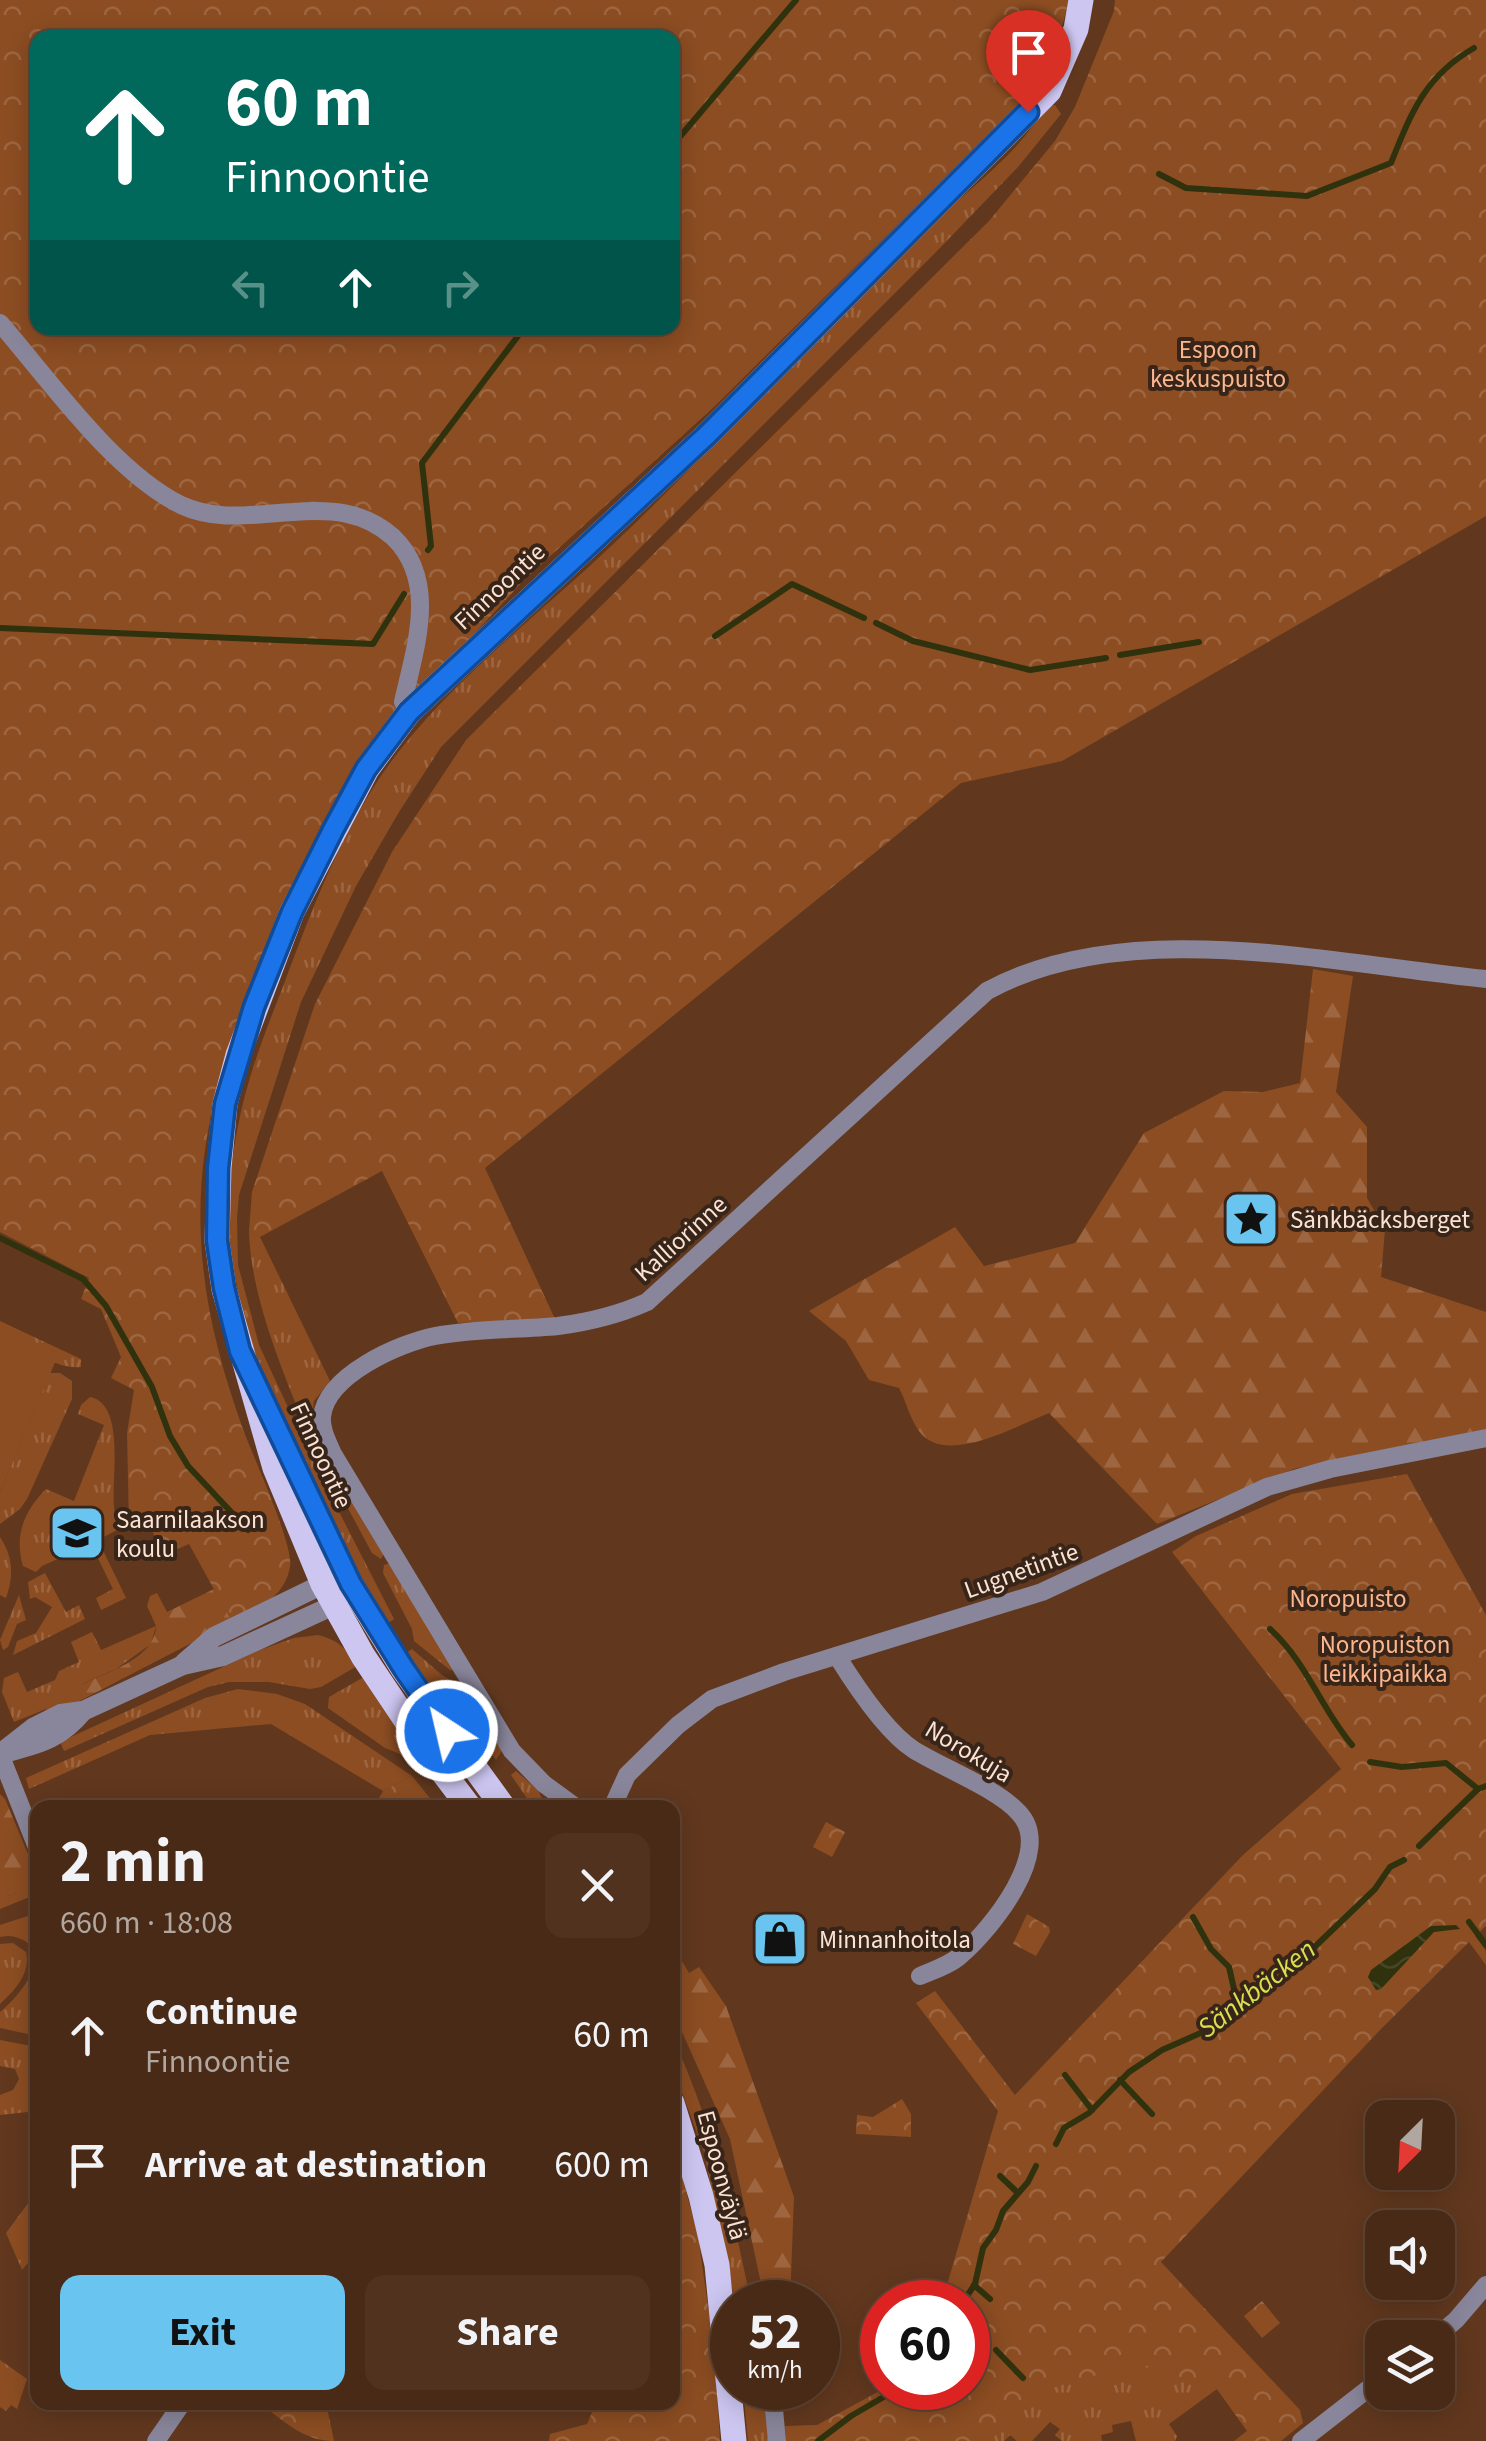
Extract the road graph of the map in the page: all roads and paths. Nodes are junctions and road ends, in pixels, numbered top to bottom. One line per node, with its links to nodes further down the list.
1 (1081, 0): 3 (main road, Finnoontie)
2 (0, 323): 3 (street)
3 (409, 712): 5 (main road, Finnoontie)
4 (1486, 979): 13 (street, Kalliorinne)
5 (240, 1351): 7 (main road, Finnoontie); 8 (main road, Finnoontie)
6 (1486, 1438): 9 (street, Lugnetintie)
7 (351, 1584): 8 (street); 12 (main road)
8 (329, 1594): 10 (street); 11 (main road)
9 (837, 1656): 14 (street, Lugnetintie); 16 (street, Norokuja)
10 (0, 1754): 15 (street)
11 (464, 1800)
12 (498, 1800)
13 (567, 1800)
14 (616, 1800)
15 (30, 1830)
16 (920, 1976)
17 (680, 2129): 24 (main road, Espoonväylä)
18 (1486, 2285): 19 (street)
19 (1455, 2320)
20 (1365, 2391): 26 (street)
21 (177, 2410): 23 (street)
22 (774, 2410): 25 (street)
23 (156, 2441)
24 (734, 2441)
25 (777, 2441)
26 (1301, 2441)

